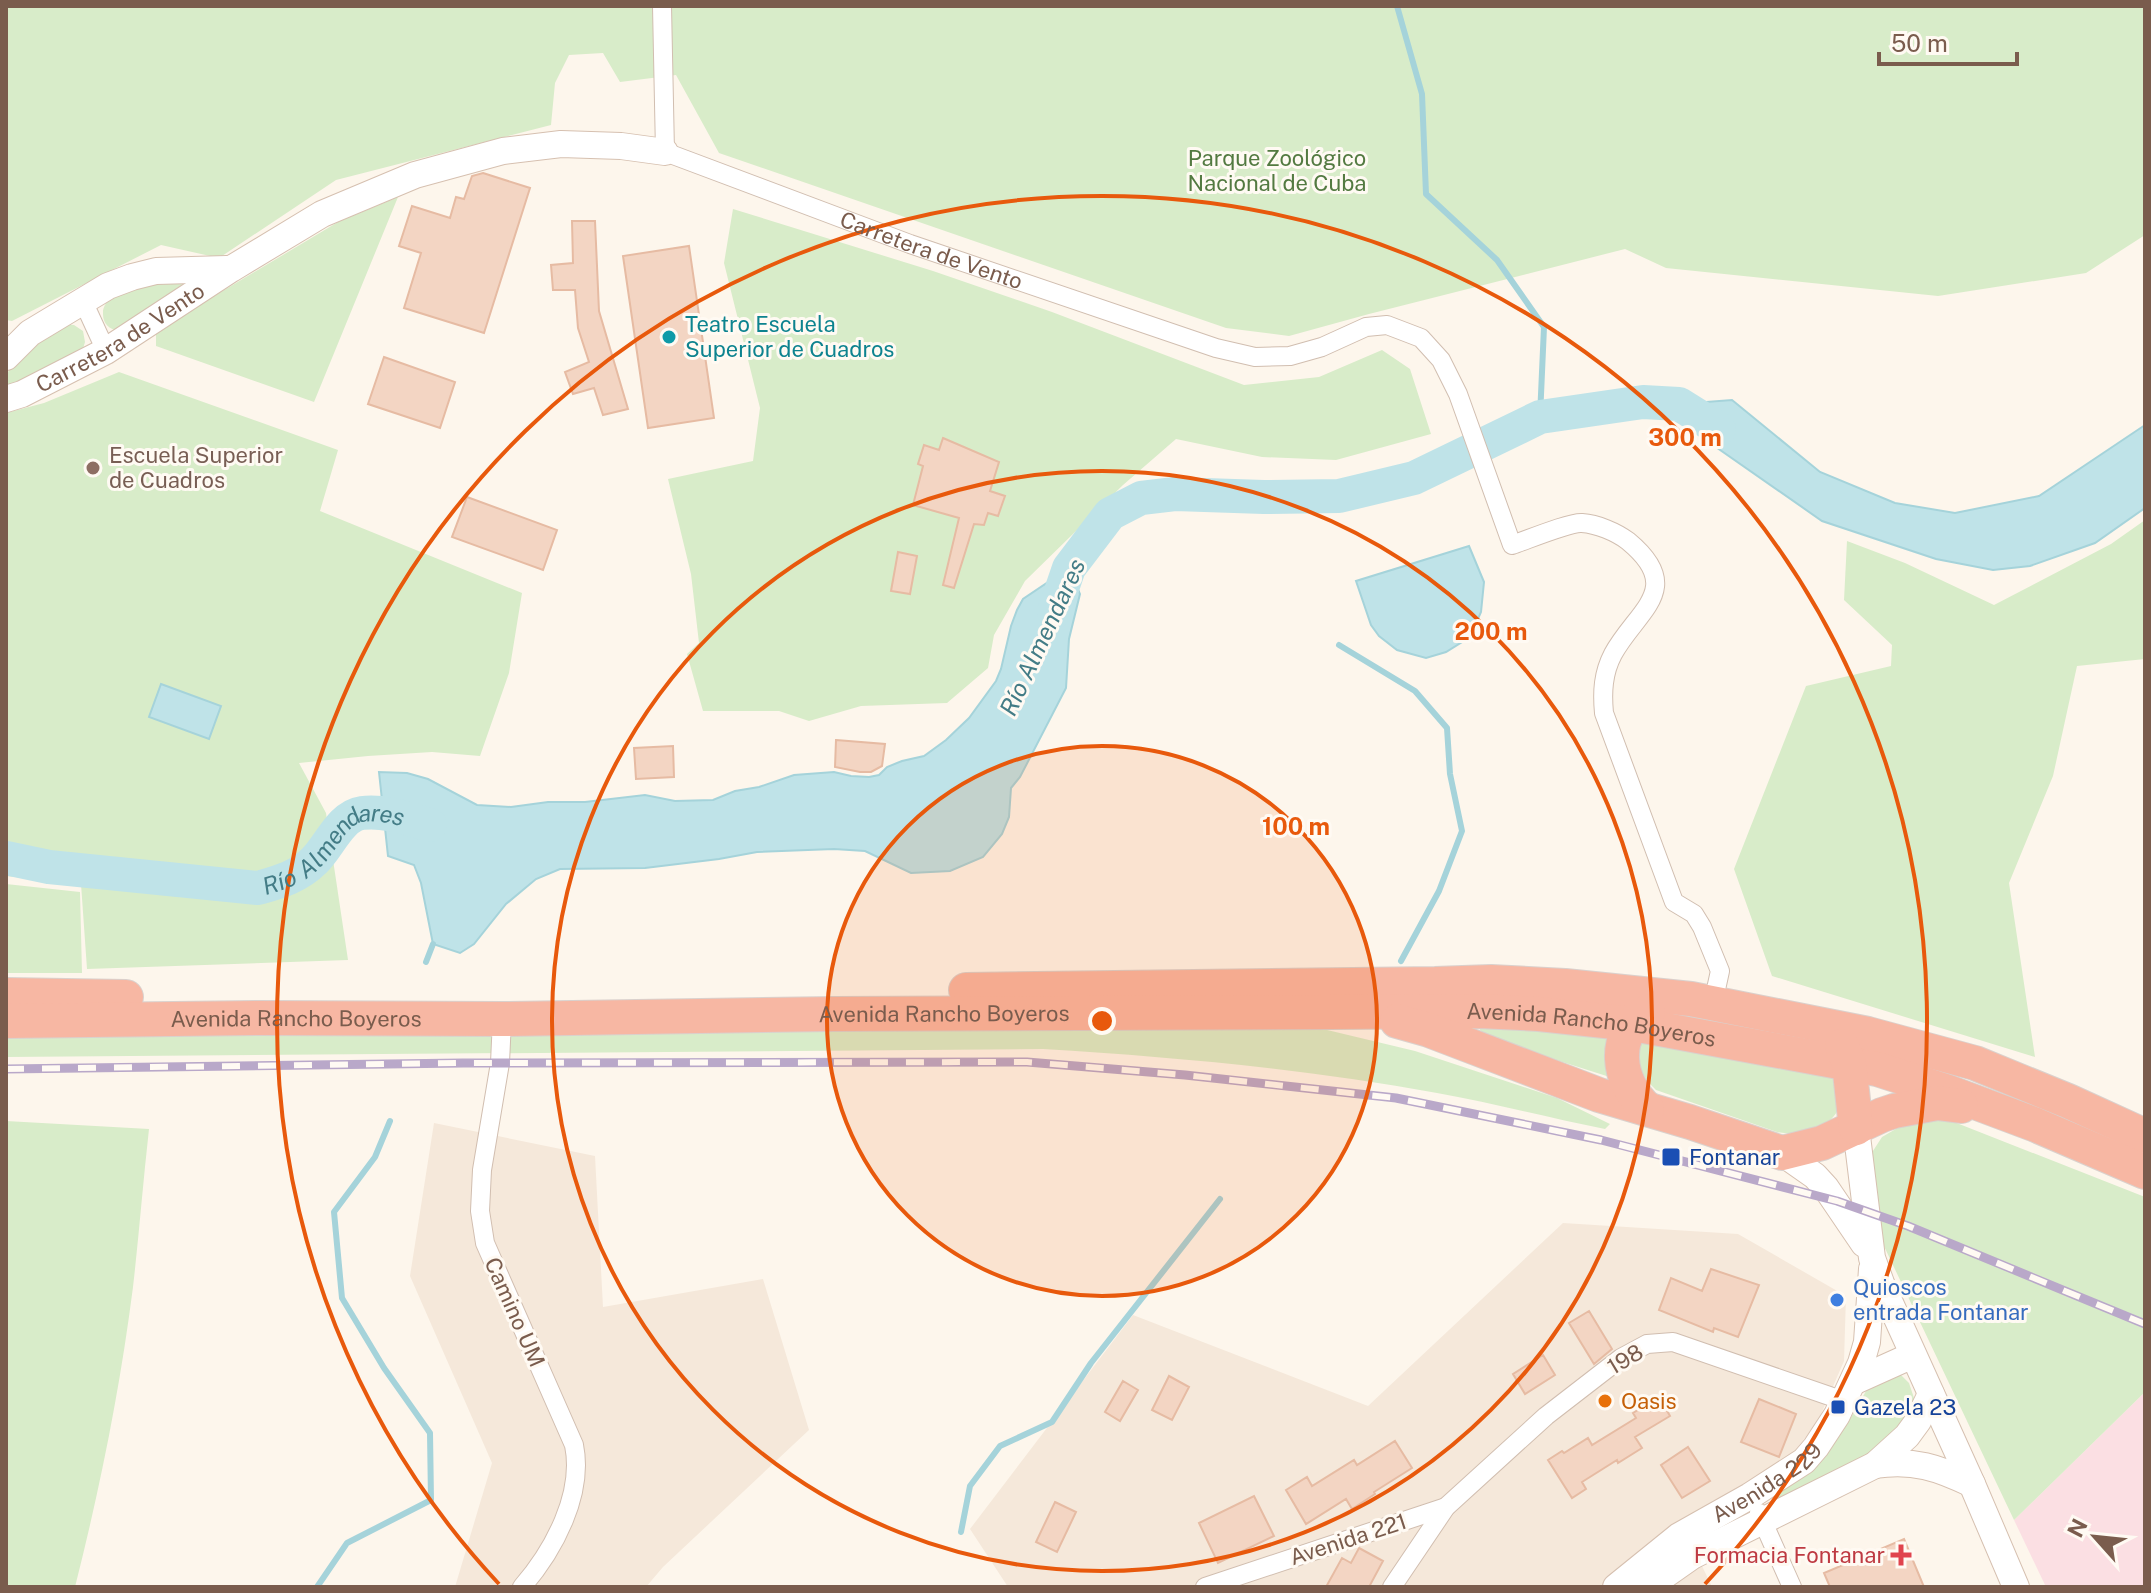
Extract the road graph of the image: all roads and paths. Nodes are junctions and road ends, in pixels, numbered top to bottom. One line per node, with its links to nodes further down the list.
1 (662, 6): 2 (street)
2 (665, 152): 3 (street, Carretera de Vento); 9 (street, Carretera de Vento)
3 (231, 269): 4 (street, Carretera de Vento); 5 (street, Carretera de Vento)
4 (83, 301): 5 (street); 6 (street, Carretera de Vento)
5 (106, 351): 7 (street, Carretera de Vento)
6 (6, 357)
7 (6, 399)
8 (6, 995): 9 (highway, Avenida Rancho Boyeros)
9 (1702, 1001): 13 (highway); 14 (highway, Avenida Rancho Boyeros)
10 (1329, 1012): 11 (highway, Avenida Rancho Boyeros); 13 (highway, Avenida Rancho Boyeros); 16 (highway)
11 (502, 1019): 12 (highway, Avenida Rancho Boyeros); 31 (street, Camino UM)
12 (6, 1021)
13 (1633, 1024): 15 (highway, Avenida Rancho Boyeros); 16 (highway)
14 (1823, 1026): 15 (highway); 19 (highway, Avenida Rancho Boyeros)
15 (1849, 1063): 17 (highway, Avenida Rancho Boyeros); 18 (highway)
16 (1647, 1109): 20 (highway)
17 (1999, 1112): 18 (highway); 21 (highway, Avenida Rancho Boyeros)
18 (1856, 1128): 20 (highway); 22 (street)
19 (2145, 1136)
20 (1782, 1153): 22 (street)
21 (2145, 1172)
22 (1872, 1258): 23 (street); 24 (street, Avenida 229)
23 (1913, 1355): 24 (street); 25 (street)
24 (1849, 1392): 28 (street, Avenida 229); 29 (street, 198)
25 (1931, 1394): 26 (street, Avenida 229); 27 (street)
26 (1875, 1465): 27 (street, Avenida 229); 30 (street, Avenida 229)
27 (1972, 1484): 37 (street)
28 (1750, 1496): 30 (street); 34 (street, Avenida 229)
29 (1446, 1507): 32 (street, Avenida 221); 33 (street)
30 (1763, 1520): 35 (street, Avenida 229); 36 (street)
31 (522, 1587)
32 (1205, 1587)
33 (1392, 1587)
34 (1616, 1587)
35 (1648, 1587)
36 (1792, 1587)
37 (2016, 1587)

